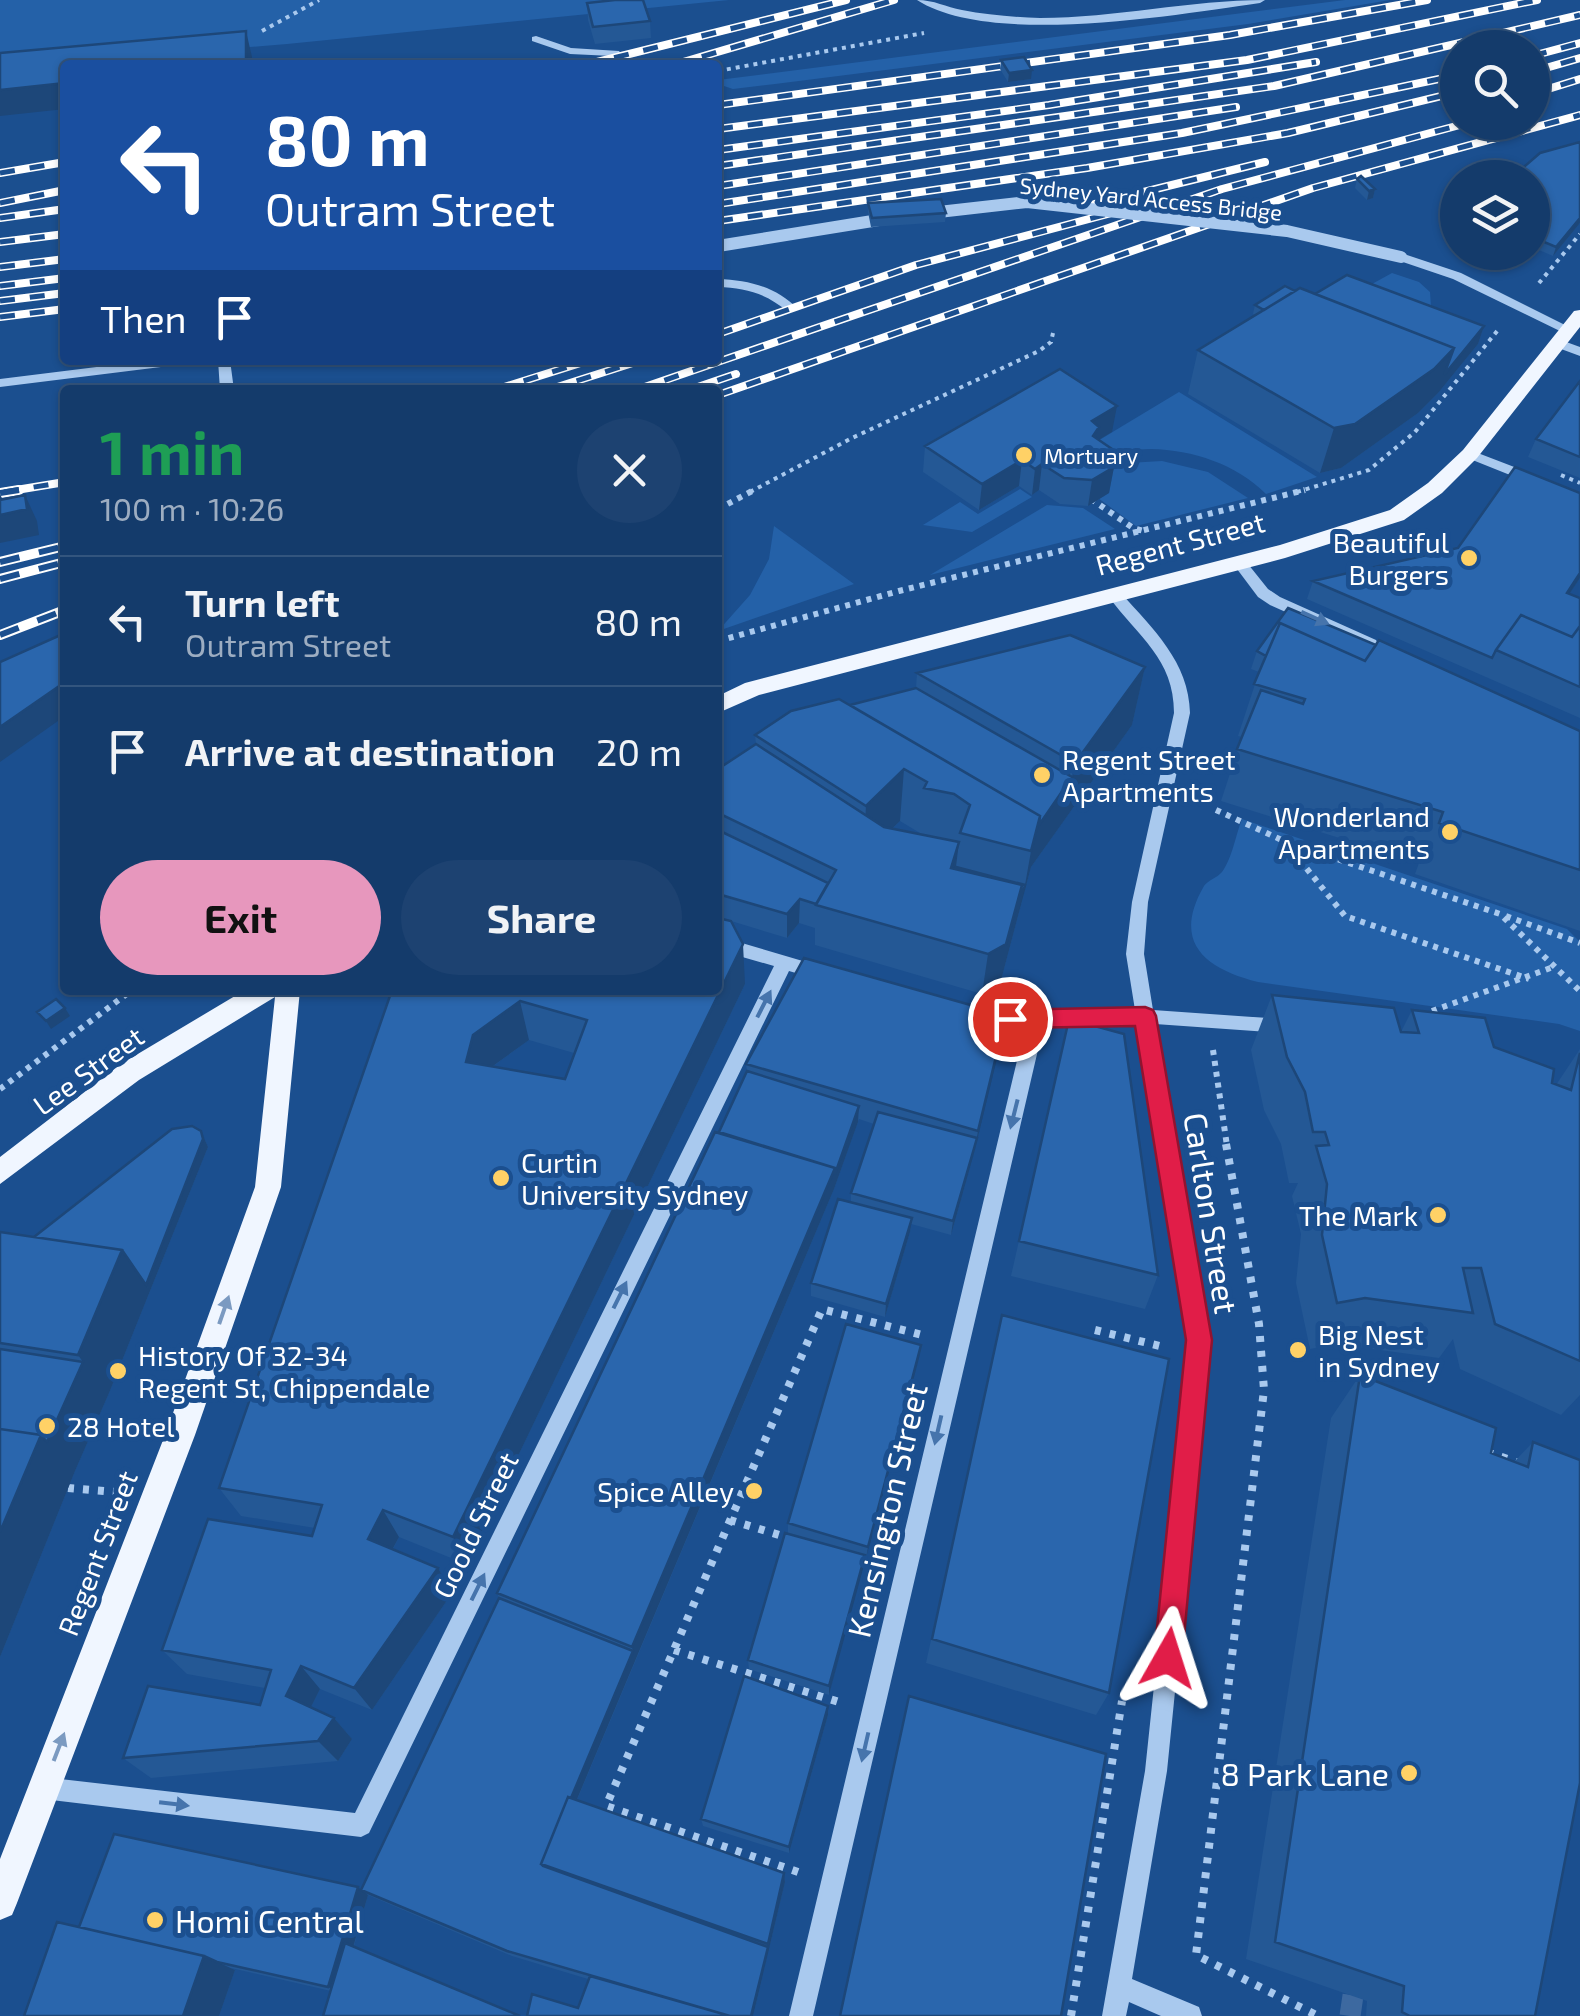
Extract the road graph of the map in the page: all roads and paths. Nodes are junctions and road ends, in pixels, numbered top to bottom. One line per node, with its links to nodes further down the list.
1 (320, 0): 5 (path)
2 (922, 0): 4 (street)
3 (1260, 0): 4 (street)
4 (988, 19): 8 (path)
5 (262, 31)
6 (536, 40): 7 (street)
7 (619, 58)
8 (722, 70)
9 (1580, 234): 12 (path)
10 (722, 245): 12 (street, Sydney Yard Access Bridge, bridge)
11 (722, 282): 13 (street)
12 (1518, 306): 14 (street, Sydney Yard Access Bridge); 23 (path)
13 (792, 309)
14 (1569, 329): 16 (street, Sydney Yard Access Bridge); 19 (main road, Regent Street)
15 (1053, 333): 22 (path)
16 (1580, 352)
17 (145, 365): 18 (street)
18 (0, 383)
19 (1470, 454): 20 (street); 24 (main road, Regent Street)
20 (1545, 484)
21 (1081, 492): 23 (path)
22 (722, 506)
23 (1145, 532): 26 (path)
24 (1239, 562): 25 (main road, Regent Street); 27 (street, one-way to 27)
25 (1116, 596): 28 (main road, Regent Street); 44 (street)
26 (722, 640)
27 (1388, 651)
28 (722, 703)
29 (1216, 810): 30 (path)
30 (1284, 841): 31 (path); 37 (path)
31 (1500, 914): 32 (path); 35 (path)
32 (1580, 943)
33 (722, 944): 34 (street)
34 (784, 963): 36 (street); 62 (street, Goold Street, one-way to 34)
35 (1556, 966): 37 (path); 38 (path)
36 (838, 978)
37 (1530, 979): 42 (path)
38 (1580, 990)
39 (125, 995): 48 (path)
40 (258, 995): 49 (main road, Lee Street)
41 (287, 995): 62 (main road, Regent Street, one-way to 41)
42 (1432, 1011)
43 (961, 1012): 45 (street)
44 (1145, 1016): 45 (street); 46 (street); 65 (street, Carlton Street)
45 (1036, 1019): 52 (street, Kensington Street, one-way to 52)
46 (1307, 1029)
47 (1232, 1051): 70 (path)
48 (0, 1089)
49 (0, 1172)
50 (1169, 1329): 51 (path)
51 (1095, 1330)
52 (958, 1344): 55 (path); 59 (street, Kensington Street, one-way to 59)
53 (1471, 1446): 54 (path)
54 (1524, 1465)
55 (730, 1520): 56 (path); 57 (path)
56 (802, 1542)
57 (674, 1650): 59 (path); 63 (path)
58 (1125, 1680): 61 (path)
59 (873, 1712): 63 (street, Kensington Street, one-way to 63)
60 (1096, 1753): 61 (path)
61 (1114, 1758): 67 (path)
62 (42, 1788): 64 (main road, Regent Street)
63 (832, 1883): 66 (street, Kensington Street)
64 (0, 1904)
65 (1119, 1986): 68 (street, Carlton Street); 69 (street)
66 (801, 2016)
67 (1071, 2016)
68 (1114, 2016)
69 (1190, 2016)
70 (1318, 2016)

